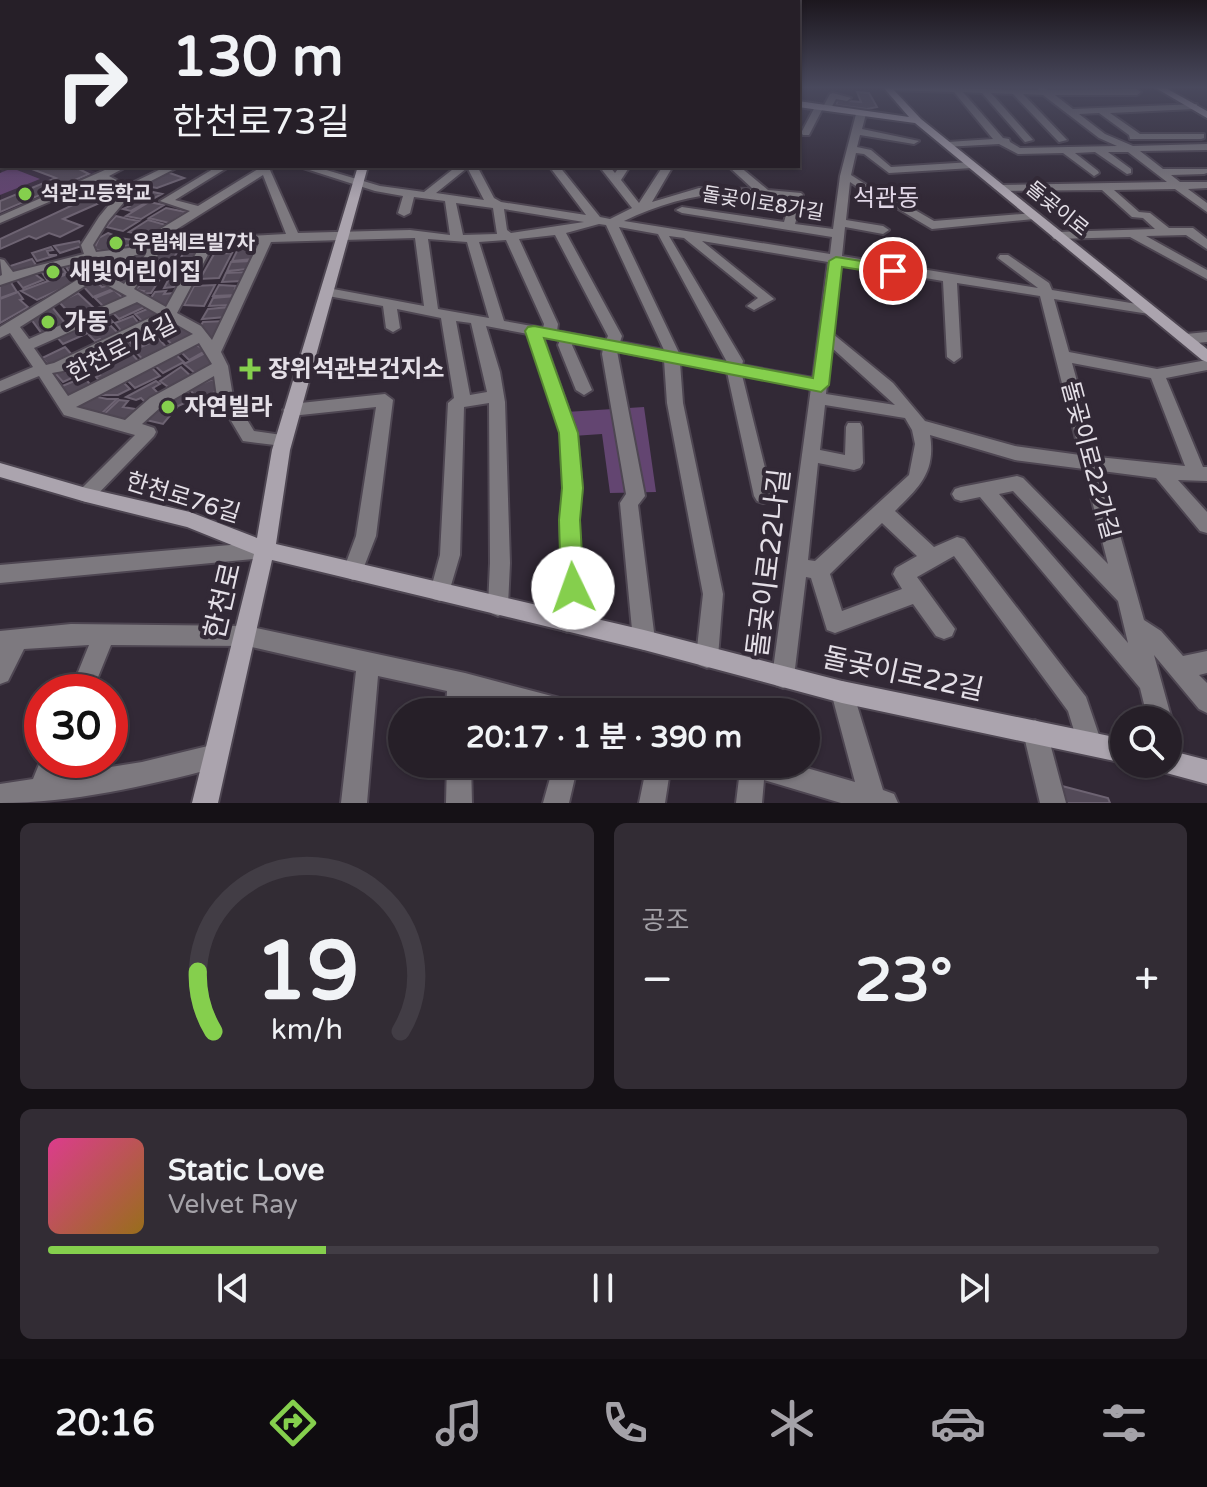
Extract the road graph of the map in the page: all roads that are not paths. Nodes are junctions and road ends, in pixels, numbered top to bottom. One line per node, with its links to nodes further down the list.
1 (812, 124): 11 (street)
2 (858, 124): 10 (street, 돌곶이로8가길)
3 (922, 124): 19 (main road, 돌곶이로)
4 (986, 124): 17 (street)
5 (1014, 124): 15 (street)
6 (1045, 124): 20 (street)
7 (1088, 124): 14 (street)
8 (1120, 124): 13 (street)
9 (1158, 129): 18 (street)
10 (856, 131): 16 (street); 22 (street, 돌곶이로8가길)
11 (806, 133)
12 (1207, 136): 18 (street)
13 (1138, 137): 14 (street); 18 (street)
14 (1110, 138): 20 (street); 21 (street)
15 (1028, 140): 17 (street); 20 (street)
16 (914, 141)
17 (1000, 141): 19 (street); 20 (street)
18 (1170, 142): 21 (street); 24 (street); 40 (street)
19 (948, 145): 25 (main road, 돌곶이로)
20 (1064, 145): 23 (street); 42 (street)
21 (1130, 148): 23 (street); 40 (street)
22 (852, 149): 25 (street); 44 (street, 돌곶이로8가길)
23 (1097, 149): 39 (street)
24 (1205, 149)
25 (972, 165): 50 (main road, 돌곶이로)
26 (118, 168): 43 (street)
27 (171, 168): 52 (street)
28 (222, 168): 60 (street)
29 (267, 168): 60 (street); 78 (street)
30 (319, 168): 41 (street)
31 (443, 168): 45 (street)
32 (461, 168): 45 (street)
33 (473, 168): 57 (street)
34 (556, 168): 66 (street)
35 (605, 168): 46 (street)
36 (624, 168): 46 (street)
37 (667, 168): 58 (street)
38 (735, 168): 54 (street)
39 (1127, 171)
40 (1159, 172): 47 (street)
41 (360, 173): 53 (street); 74 (main road, 한천로)
42 (1094, 173)
43 (100, 176): 52 (street); 65 (street)
44 (845, 176): 63 (street); 69 (street, 돌곶이로8가길)
45 (447, 179): 55 (street)
46 (615, 181): 58 (street)
47 (1174, 185): 48 (street); 49 (street); 59 (street)
48 (1207, 185)
49 (1104, 186): 50 (street); 73 (street)
50 (999, 188): 63 (main road, 돌곶이로)
51 (738, 191): 54 (street); 58 (street); 64 (street)
52 (119, 193): 89 (street)
53 (409, 193): 55 (street); 62 (street)
54 (765, 193): 67 (street)
55 (426, 196): 56 (street)
56 (450, 199): 57 (street); 82 (street)
57 (498, 205): 66 (street); 77 (street)
58 (642, 208): 66 (street)
59 (1207, 209)
60 (201, 210): 87 (street)
61 (682, 210): 64 (street, 돌곶이로8가길)
62 (404, 213)
63 (1034, 216): 80 (main road, 돌곶이로)
64 (730, 218): 67 (street, 돌곶이로8가길); 84 (street)
65 (0, 220)
66 (604, 222): 70 (street); 72 (street); 118 (street)
67 (788, 227): 68 (street, 돌곶이로8가길)
68 (802, 229): 69 (street, 돌곶이로8가길); 88 (street)
69 (839, 229): 71 (street, 돌곶이로8가길); 91 (street, 돌곶이로8가길)
70 (558, 230): 77 (street); 116 (street)
71 (883, 230)
72 (664, 232): 79 (street); 123 (street)
73 (1167, 233): 75 (street); 85 (street)
74 (344, 234): 76 (street); 78 (street); 97 (main road, 한천로)
75 (1133, 234): 80 (street); 94 (street)
76 (421, 235): 82 (street); 103 (street)
77 (507, 235): 82 (street); 109 (street)
78 (293, 236): 81 (street)
79 (688, 236): 84 (street); 101 (street)
80 (1058, 236): 102 (main road, 돌곶이로)
81 (267, 238): 83 (street); 121 (street)
82 (464, 238): 106 (street)
83 (209, 242): 86 (street); 104 (street)
84 (723, 242): 88 (street)
85 (1207, 245)
86 (156, 249): 87 (street); 98 (street)
87 (135, 251): 89 (street); 93 (street)
88 (798, 255): 91 (street)
89 (90, 257): 93 (street); 95 (street)
90 (1004, 258): 99 (street)
91 (836, 261): 96 (street); 111 (street, 돌곶이로22나길)
92 (0, 263): 95 (street)
93 (97, 274): 98 (street, 한천로74길); 108 (street)
94 (1207, 275)
95 (5, 279)
96 (950, 280): 99 (street); 119 (street)
97 (328, 292): 100 (street); 132 (main road, 한천로)
98 (132, 294): 104 (street, 한천로74길); 115 (street, 한천로74길)
99 (1046, 296): 102 (street); 117 (street, 돌곶이로22가길)
100 (389, 304): 103 (street); 107 (street)
101 (754, 306)
102 (1149, 310): 114 (main road, 돌곶이로)
103 (440, 313): 105 (street); 130 (street)
104 (169, 314): 110 (street, 한천로74길); 124 (street, 한천로74길)
105 (477, 320): 106 (street); 129 (street)
106 (498, 324): 109 (street)
107 (393, 328)
108 (6, 330): 115 (street)
109 (542, 333): 113 (street); 158 (street)
110 (201, 336): 121 (street, 한천로74길); 131 (street, 한천로74길)
111 (827, 336): 128 (street, 돌곶이로22나길); 133 (street)
112 (1207, 337): 114 (street)
113 (569, 338): 116 (street); 127 (street)
114 (1186, 339): 120 (main road, 돌곶이로)
115 (26, 346): 124 (street)
116 (611, 346): 118 (street); 164 (street)
117 (1062, 356): 125 (street); 138 (street, 돌곶이로22가길)
118 (671, 357): 123 (street); 165 (street)
119 (954, 357)
120 (1207, 357)
121 (217, 359): 134 (street); 136 (street, 한천로74길)
122 (1207, 365): 125 (street)
123 (735, 369): 128 (street); 145 (street)
124 (42, 371): 126 (street); 131 (street)
125 (1157, 374): 141 (street)
126 (0, 387)
127 (584, 390)
128 (820, 392): 133 (street); 137 (street, 돌곶이로22나길)
129 (496, 396): 130 (street); 157 (street)
130 (463, 402): 154 (street)
131 (65, 405): 134 (street)
132 (291, 410): 136 (main road, 한천로); 152 (street)
133 (914, 419): 138 (street); 146 (street)
134 (129, 426): 144 (street, 한천로76길)
135 (854, 427): 137 (street, 돌곶이로22나길)
136 (283, 440): 148 (main road, 한천로)
137 (811, 455): 150 (street, 돌곶이로22나길)
138 (1090, 463): 140 (street); 156 (street, 돌곶이로22가길)
139 (0, 470): 144 (main road, 한천로76길)
140 (1161, 472): 141 (street); 147 (street)
141 (1202, 474)
142 (984, 489): 143 (street); 156 (street); 173 (street, 돌곶이로22가길)
143 (961, 494)
144 (86, 495): 148 (main road, 한천로76길)
145 (763, 496)
146 (881, 510): 149 (street); 153 (street)
147 (1207, 525)
148 (265, 550): 151 (street); 152 (main road, 돌곶이로22길); 162 (main road, 한천로)
149 (932, 558): 155 (street); 180 (street)
150 (797, 567): 153 (street); 171 (street, 돌곶이로22나길)
151 (3, 568)
152 (353, 571): 154 (main road, 돌곶이로22길)
153 (819, 571): 155 (street, 돌곶이로22길)
154 (440, 592): 157 (main road, 돌곶이로22길)
155 (916, 593): 160 (street, 돌곶이로22길)
156 (1125, 596): 159 (street, 돌곶이로22가길)
157 (498, 606): 158 (main road, 돌곶이로22길)
158 (567, 622): 164 (main road, 돌곶이로22길)
159 (1133, 625): 168 (street); 173 (street, 돌곶이로22가길)
160 (944, 629)
161 (104, 634): 162 (street); 163 (street); 170 (street)
162 (247, 636): 167 (street); 182 (main road, 한천로)
163 (8, 640): 169 (street)
164 (644, 640): 165 (main road, 돌곶이로22길)
165 (707, 657): 171 (main road, 돌곶이로22길)
166 (1207, 662): 168 (street)
167 (368, 664): 172 (street); 195 (street)
168 (1181, 668): 177 (street)
169 (0, 673)
170 (88, 674)
171 (783, 677): 174 (main road, 돌곶이로22길)
172 (458, 683): 175 (street); 176 (street)
173 (1149, 684): 178 (street, 돌곶이로22가길)
174 (842, 692): 179 (main road, 돌곶이로22길); 193 (street)
175 (458, 698)
176 (514, 698)
177 (1207, 701)
178 (1156, 706)
179 (1035, 732): 180 (main road, 돌곶이로22길); 200 (street)
180 (1089, 741): 181 (main road, 돌곶이로22길)
181 (1110, 747)
182 (216, 756): 192 (street); 194 (main road, 한천로)
183 (1182, 763): 184 (main road)
184 (1207, 772)
185 (46, 778): 192 (street)
186 (459, 778): 196 (street)
187 (562, 778): 197 (street)
188 (656, 778): 198 (street)
189 (751, 778): 199 (street)
190 (798, 778): 193 (street)
191 (0, 797): 192 (street)
192 (38, 797)
193 (878, 802)
194 (205, 803)
195 (354, 803)
196 (459, 803)
197 (556, 803)
198 (652, 803)
199 (749, 803)
200 (1053, 803)

